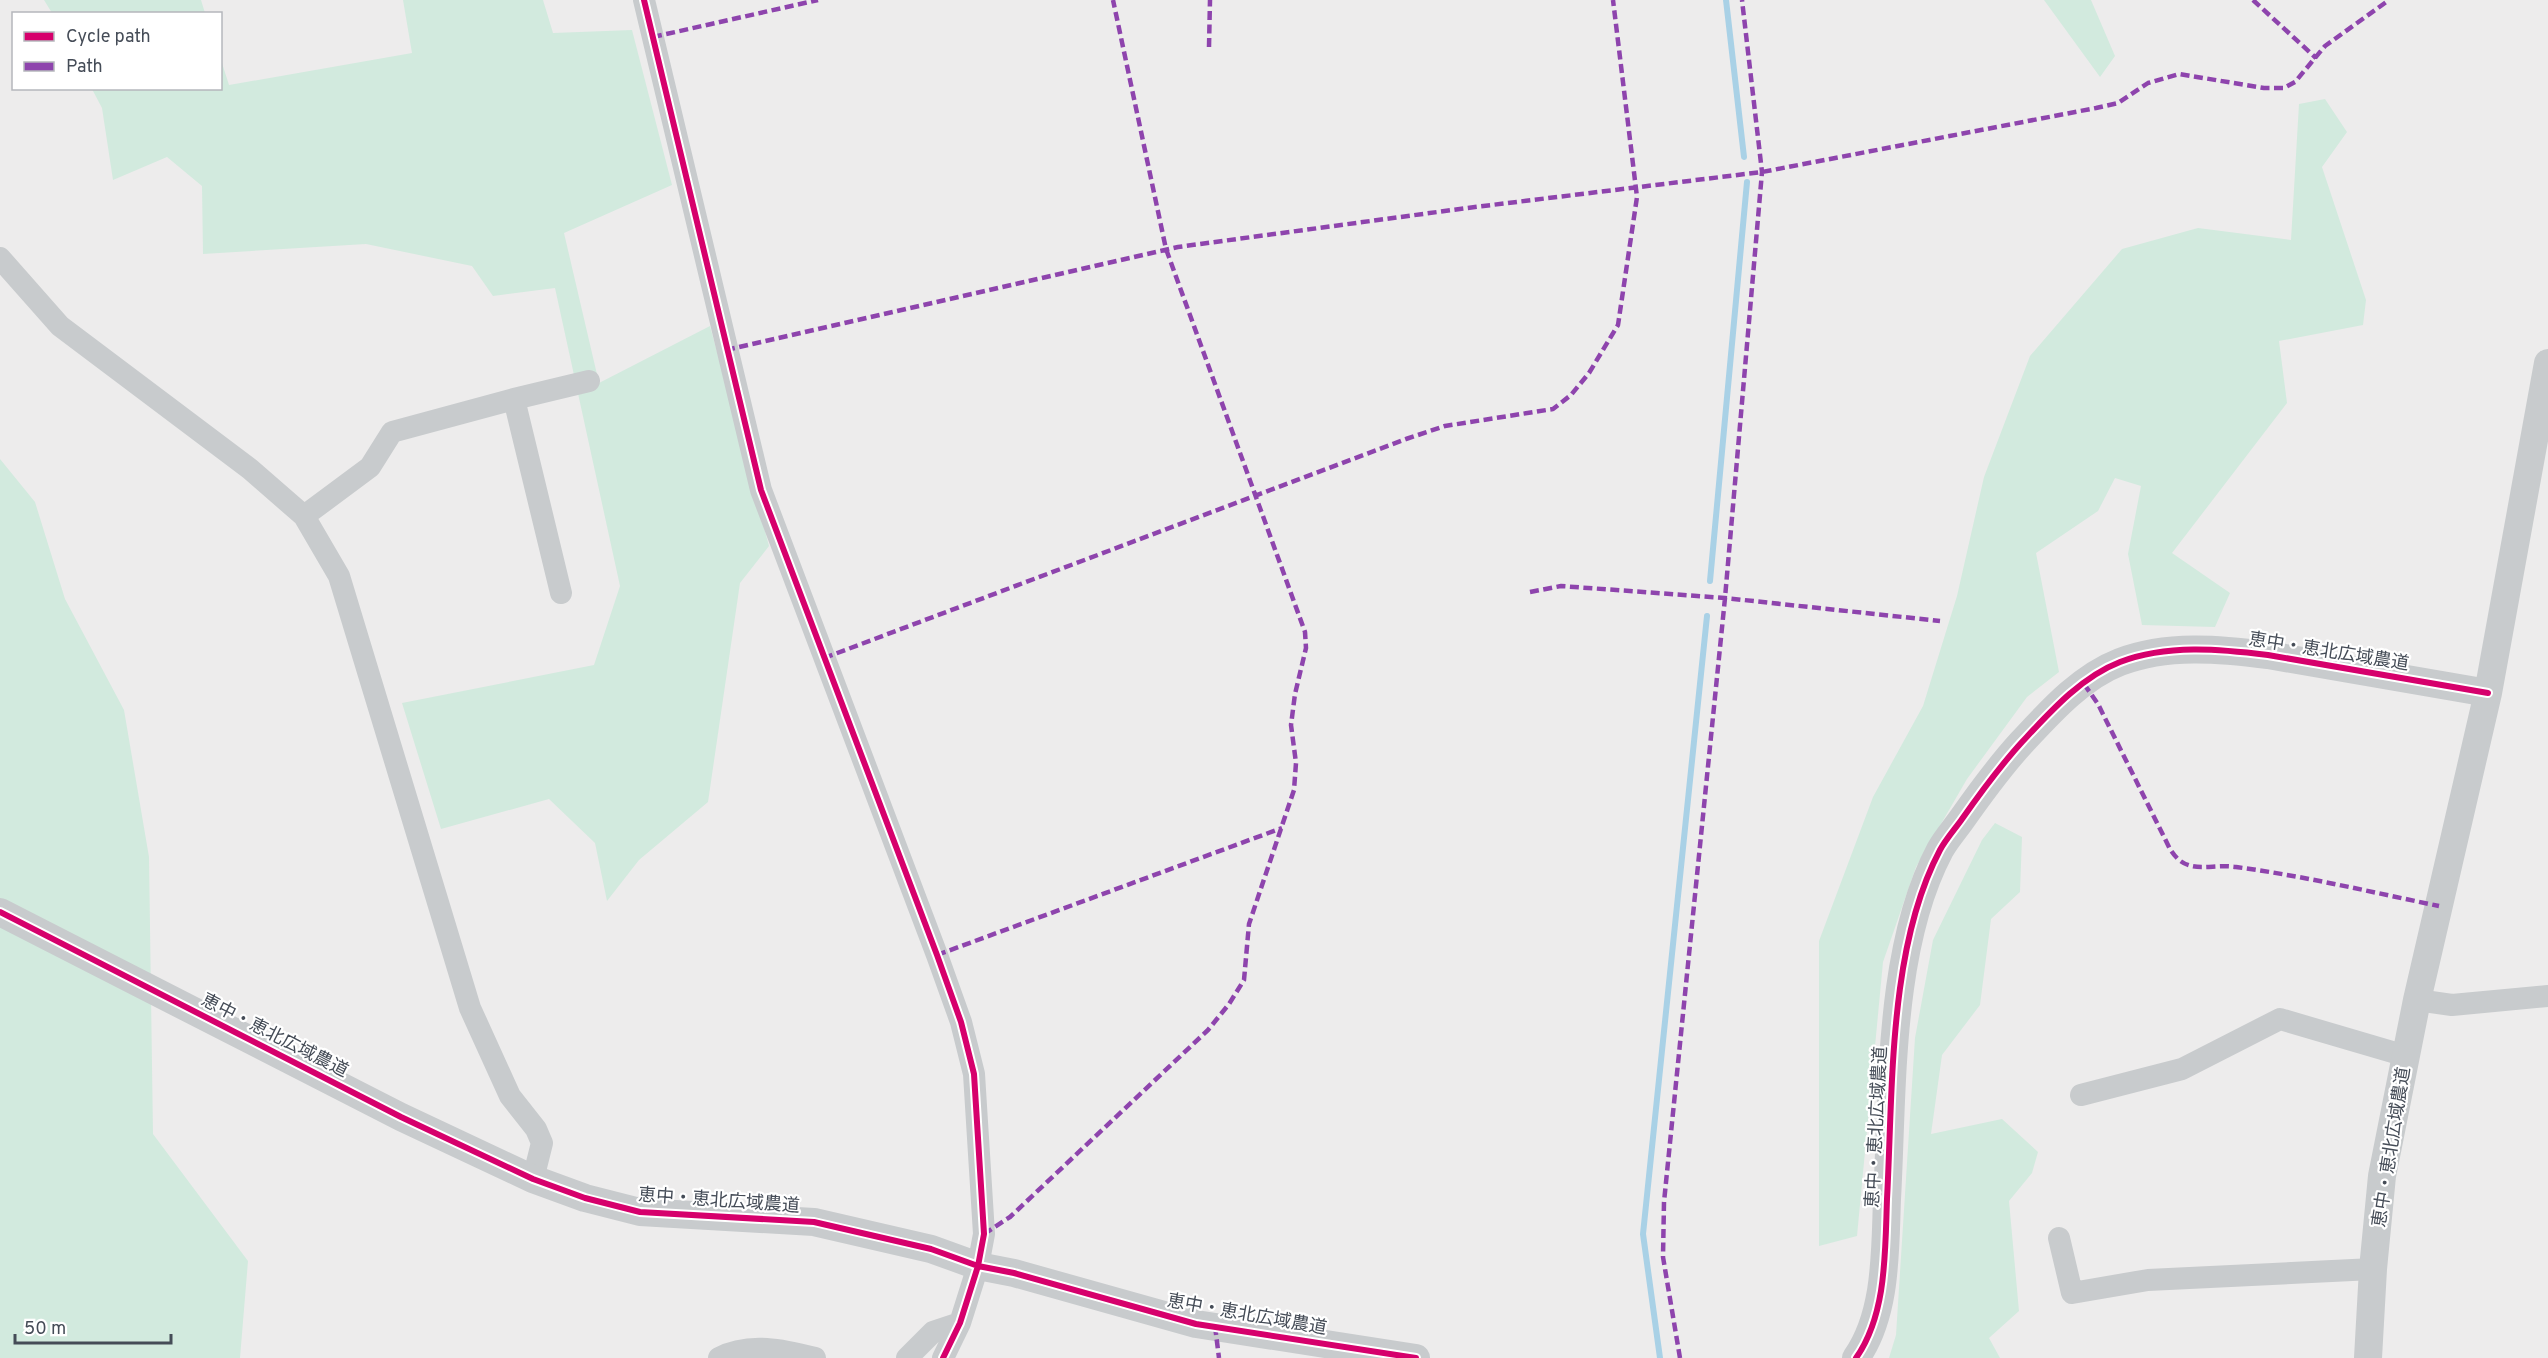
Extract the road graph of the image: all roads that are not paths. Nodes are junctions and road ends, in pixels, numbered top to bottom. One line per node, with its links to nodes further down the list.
1 (644, 0): 16 (street)
2 (0, 258): 6 (street)
3 (2548, 363): 8 (street, 恵中・恵北広域農道)
4 (589, 381): 5 (street)
5 (514, 399): 6 (street); 7 (street)
6 (304, 516): 14 (street)
7 (561, 593)
8 (2488, 693): 11 (street, 恵中・恵北広域農道); 24 (street, 恵中・恵北広域農道)
9 (0, 912): 14 (street, 恵中・恵北広域農道)
10 (2548, 996): 11 (street)
11 (2417, 1000): 12 (street, 恵中・恵北広域農道)
12 (2406, 1056): 13 (street); 17 (street, 恵中・恵北広域農道)
13 (2081, 1095)
14 (533, 1179): 16 (street, 恵中・恵北広域農道)
15 (2059, 1238): 17 (street)
16 (978, 1266): 18 (street); 23 (street, 恵中・恵北広域農道)
17 (2373, 1269): 25 (street, 恵中・恵北広域農道)
18 (960, 1323): 21 (street); 22 (street)
19 (719, 1358): 20 (street)
20 (815, 1358)
21 (907, 1358)
22 (943, 1358)
23 (1416, 1358)
24 (1856, 1358)
25 (2368, 1358)

